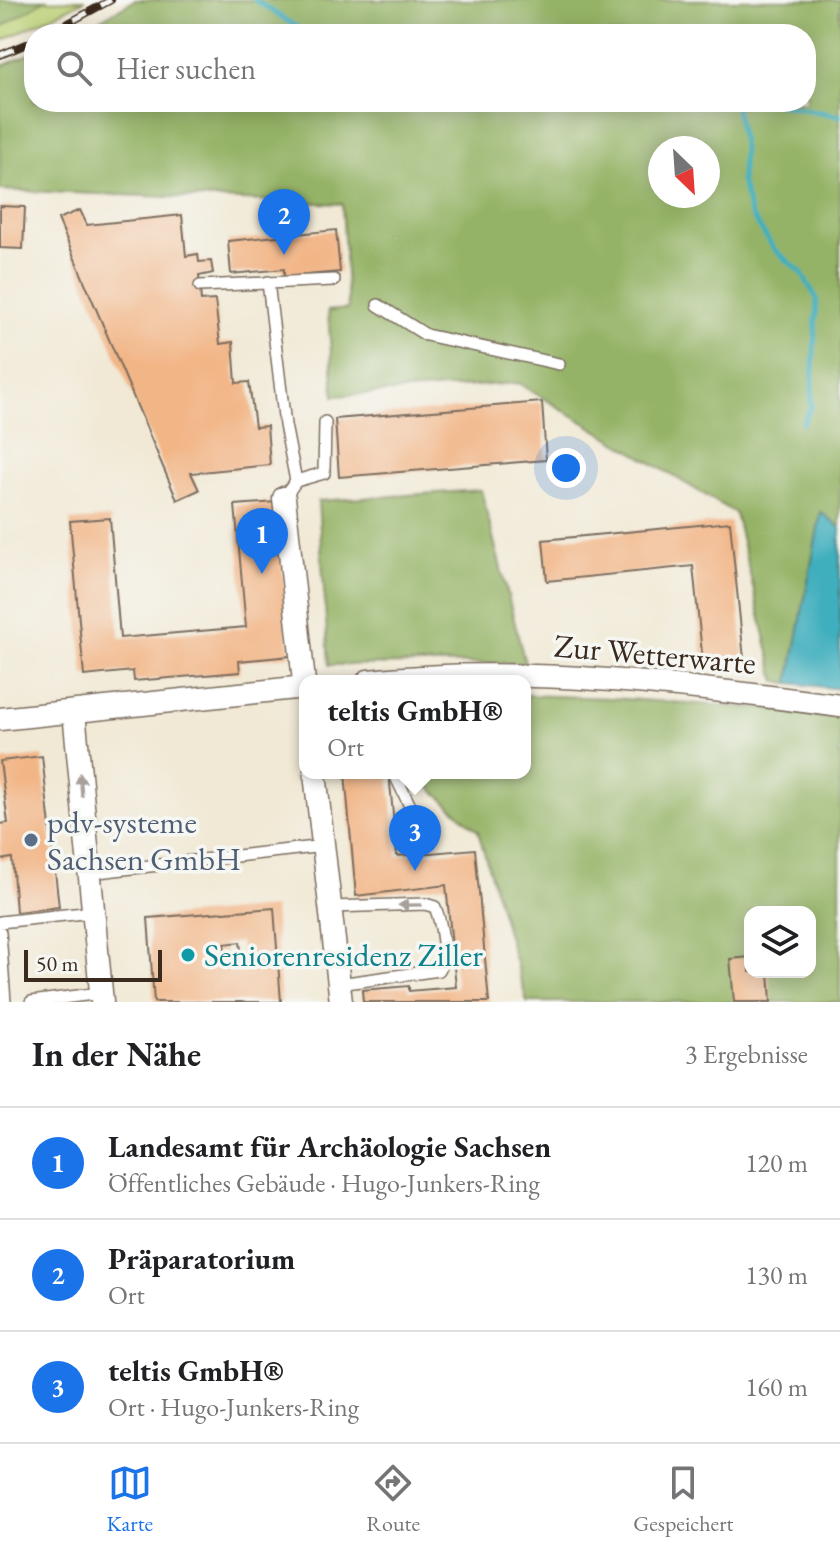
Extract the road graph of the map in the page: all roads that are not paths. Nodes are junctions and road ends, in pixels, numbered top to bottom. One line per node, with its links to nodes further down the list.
1 (334, 280): 2 (lane)
2 (268, 282): 3 (lane); 7 (lane)
3 (200, 286)
4 (378, 305): 5 (lane)
5 (559, 364)
6 (325, 422): 7 (lane)
7 (290, 490): 8 (street)
8 (304, 675)
9 (531, 677): 11 (street, Zur Wetterwarte)
10 (299, 689): 12 (street)
11 (840, 706)
12 (74, 712): 13 (street); 18 (street, one-way to 12)
13 (0, 719)
14 (316, 779): 17 (street)
15 (397, 779): 16 (lane)
16 (411, 808)
17 (324, 846): 18 (lane); 19 (street)
18 (89, 873): 20 (street)
19 (332, 907): 23 (street); 23 (lane, one-way to 19)
20 (93, 912): 21 (lane); 24 (street)
21 (0, 922)
22 (0, 932): 25 (lane)
23 (340, 993)
24 (101, 998): 26 (lane)
25 (5, 1002)
26 (31, 1002)

